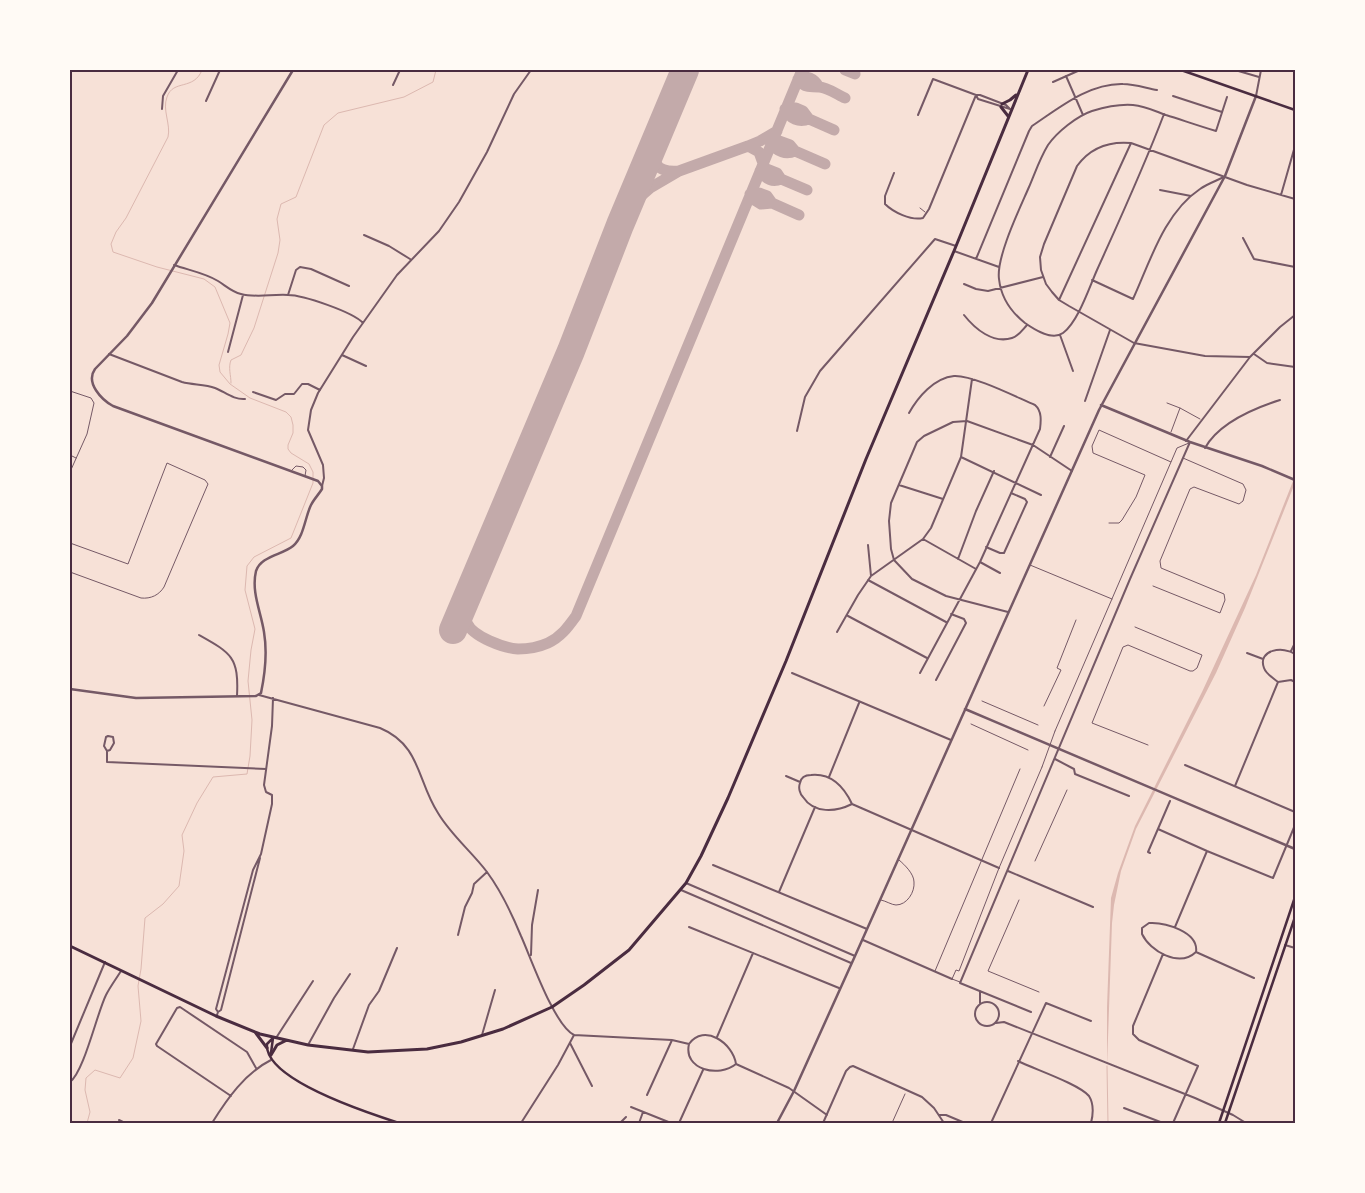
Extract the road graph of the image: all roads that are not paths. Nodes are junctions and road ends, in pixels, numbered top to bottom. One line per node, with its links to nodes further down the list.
1 (178, 70): 24 (street)
2 (220, 70): 22 (street)
3 (293, 70): 49 (street)
4 (400, 70): 14 (street)
5 (530, 70): 47 (street)
6 (1028, 70): 16 (main road)
7 (1080, 70): 11 (street)
8 (1181, 70): 19 (main road)
9 (1235, 70): 12 (street)
10 (1260, 70): 12 (street)
11 (1066, 76): 13 (street); 21 (street)
12 (1259, 77): 19 (street)
13 (1053, 82)
14 (393, 85)
15 (1157, 90): 21 (street)
16 (1018, 92): 23 (main road); 25 (main road)
17 (976, 95): 23 (street); 29 (street); 42 (street)
18 (1173, 96): 27 (street)
19 (1256, 96): 26 (main road); 36 (street)
20 (1226, 97): 27 (street)
21 (1074, 98): 30 (street); 48 (street)
22 (206, 101)
23 (1001, 106): 25 (street); 31 (main road)
24 (162, 109)
25 (1010, 109): 31 (main road)
26 (1295, 110)
27 (1222, 112): 28 (street)
28 (1164, 114): 30 (street); 34 (street)
29 (918, 115)
30 (1083, 115): 50 (street)
31 (1008, 116): 45 (main road)
32 (1130, 143): 34 (street); 52 (street); 59 (street)
33 (1295, 146): 38 (street)
34 (1151, 149): 36 (street); 53 (street)
35 (894, 173): 42 (street)
36 (1225, 176): 38 (street); 39 (street); 67 (street)
37 (1160, 190): 39 (street)
38 (1281, 195): 40 (street)
39 (1191, 196): 53 (street)
40 (1295, 199)
41 (920, 208): 42 (street)
42 (927, 213)
43 (364, 236): 47 (street)
44 (1243, 238): 51 (street)
45 (956, 246): 46 (main road); 90 (street)
46 (954, 251): 48 (street); 194 (main road)
47 (410, 259): 63 (street)
48 (976, 259): 50 (street)
49 (173, 267): 57 (street); 69 (street)
50 (999, 267): 56 (street)
51 (1295, 267)
52 (1043, 277): 56 (street); 59 (street)
53 (1092, 280): 60 (street)
54 (964, 284): 56 (street)
55 (349, 286): 58 (street)
56 (1000, 288): 64 (street)
57 (243, 295): 58 (street); 68 (street)
58 (288, 295): 63 (street)
59 (1059, 300): 60 (street)
60 (1078, 311): 65 (street); 66 (street)
61 (964, 315): 64 (street)
62 (1295, 315): 70 (street)
63 (363, 323): 71 (street)
64 (1027, 325): 66 (street)
65 (1110, 330): 67 (street); 82 (street)
66 (1060, 335): 75 (street)
67 (1134, 343): 72 (street); 84 (street)
68 (228, 352)
69 (109, 354): 80 (street); 101 (street)
70 (1254, 354): 72 (street); 74 (street)
71 (342, 355): 73 (street); 77 (street)
72 (1250, 357): 87 (street)
73 (366, 366)
74 (1295, 367)
75 (1073, 371)
76 (972, 379): 86 (street); 88 (street); 93 (street)
77 (320, 390): 79 (street); 109 (street)
78 (70, 391): 98 (street)
79 (253, 392)
80 (245, 399)
81 (1280, 400): 94 (street)
82 (1085, 401)
83 (1167, 403): 85 (street)
84 (1101, 405): 91 (street); 103 (street)
85 (1180, 408): 87 (street); 91 (street)
86 (909, 413)
87 (1201, 420): 92 (street)
88 (967, 421): 93 (street); 96 (street); 108 (street)
89 (1064, 426): 97 (street)
90 (797, 432)
91 (1170, 434): 92 (street)
92 (1188, 441): 94 (street); 99 (street); 100 (street)
93 (1033, 445): 97 (street); 107 (street)
94 (1205, 448): 106 (street)
95 (70, 455): 98 (street)
96 (961, 457): 102 (street); 112 (street)
97 (1050, 457): 103 (street)
98 (76, 458): 104 (street)
99 (1182, 458): 127 (street); 162 (street)
100 (1171, 462): 113 (street); 129 (street)
101 (290, 471): 105 (street); 105 (street)
102 (994, 471): 107 (street); 119 (street)
103 (1072, 471): 121 (street)
104 (70, 472)
105 (304, 476): 109 (street)
106 (1295, 480)
107 (1016, 482): 110 (street); 111 (street)
108 (899, 484): 112 (street); 118 (street)
109 (322, 486): 150 (street)
110 (1011, 493): 117 (street); 117 (street)
111 (1041, 495)
112 (943, 499): 114 (street)
113 (1109, 524)
114 (923, 539): 118 (street); 119 (street)
115 (70, 543): 123 (street)
116 (868, 545): 125 (street)
117 (986, 547): 120 (street)
118 (894, 560): 125 (street); 128 (street)
119 (958, 560): 122 (street)
120 (980, 562): 122 (street); 124 (street)
121 (1029, 564): 129 (street); 130 (street)
122 (976, 569): 128 (street)
123 (70, 572)
124 (1000, 573)
125 (871, 576): 126 (street)
126 (868, 580): 132 (street); 134 (street)
127 (1153, 586)
128 (958, 599): 130 (street); 131 (street)
129 (1112, 599): 160 (street)
130 (1008, 612): 156 (street)
131 (951, 614): 134 (street); 146 (street)
132 (848, 616): 136 (street); 142 (street)
133 (1076, 620): 155 (street)
134 (946, 622): 142 (street)
135 (1135, 627): 161 (street)
136 (837, 632)
137 (199, 635): 151 (street)
138 (1295, 643): 139 (street)
139 (1291, 651): 141 (street); 143 (street)
140 (1247, 653): 143 (street)
141 (1295, 654)
142 (927, 658): 145 (street)
143 (1263, 659): 147 (street)
144 (792, 673): 154 (street)
145 (920, 673)
146 (936, 680)
147 (1278, 682): 148 (street); 172 (street)
148 (1295, 682)
149 (70, 689): 151 (street)
150 (259, 695): 151 (street); 152 (street)
151 (238, 696)
152 (273, 698): 167 (street); 193 (street)
153 (982, 701): 158 (street)
154 (859, 703): 159 (street); 170 (street)
155 (1044, 706)
156 (965, 708): 159 (street); 160 (street)
157 (971, 724): 163 (street)
158 (1038, 724)
159 (951, 740): 180 (street)
160 (1050, 745): 162 (street); 191 (street)
161 (1148, 746)
162 (1059, 749): 165 (street); 182 (street)
163 (1028, 750)
164 (107, 751): 164 (street); 167 (street)
165 (1054, 759): 174 (street); 192 (street)
166 (1185, 765): 172 (street)
167 (266, 769): 186 (street)
168 (1020, 769): 188 (street)
169 (786, 776): 171 (street)
170 (830, 777): 171 (street); 176 (street)
171 (800, 782): 177 (street)
172 (1235, 786): 178 (street)
173 (1067, 790): 189 (street)
174 (1128, 796)
175 (1170, 801): 181 (street)
176 (852, 804): 177 (street); 180 (street)
177 (815, 808): 197 (street)
178 (1295, 812)
179 (1295, 826): 182 (street)
180 (912, 829): 187 (street); 188 (street)
181 (1158, 829): 184 (street); 185 (street)
182 (1286, 845): 183 (street); 184 (street)
183 (1295, 849)
184 (1207, 851): 204 (street)
185 (1150, 853)
186 (260, 854): 235 (street); 235 (street)
187 (898, 860): 199 (street); 199 (street)
188 (982, 860): 191 (street); 220 (street)
189 (1035, 861)
190 (714, 865): 197 (street)
191 (999, 868): 223 (street)
192 (1008, 871): 201 (street); 225 (street)
193 (487, 872): 206 (street); 215 (street)
194 (686, 883): 196 (main road); 216 (street)
195 (538, 890): 215 (street)
196 (681, 890): 218 (street); 233 (main road)
197 (779, 892): 205 (street)
198 (1295, 897): 269 (main road)
199 (881, 899): 205 (street)
200 (1019, 900): 229 (street)
201 (1093, 907)
202 (1295, 917): 208 (main road)
203 (689, 927): 213 (street)
204 (1175, 927): 212 (street); 214 (street)
205 (867, 929): 207 (street)
206 (458, 935)
207 (862, 940): 216 (street); 220 (street)
208 (1285, 945): 211 (street); 271 (main road)
209 (70, 946): 217 (main road)
210 (397, 948): 253 (street)
211 (1295, 948)
212 (1196, 952): 214 (street); 222 (street)
213 (753, 953): 226 (street); 244 (street)
214 (1164, 954): 264 (street)
215 (530, 956): 233 (street)
216 (855, 956): 218 (street)
217 (105, 962): 219 (main road); 251 (street)
218 (852, 964): 226 (street)
219 (121, 970): 235 (main road); 260 (street)
220 (935, 972): 223 (street)
221 (350, 974): 250 (street)
222 (1254, 978)
223 (952, 979): 225 (street)
224 (314, 981): 245 (street)
225 (960, 982): 228 (street)
226 (840, 988): 262 (street)
227 (496, 990): 242 (street)
228 (980, 990): 230 (street); 234 (street)
229 (1039, 992)
230 (980, 994): 231 (street); 232 (street)
231 (988, 1002): 232 (street); 236 (street)
232 (979, 1005): 239 (street)
233 (552, 1007): 242 (main road); 243 (street)
234 (1032, 1012)
235 (217, 1014): 240 (main road)
236 (999, 1016): 238 (street); 239 (street)
237 (1091, 1021): 241 (street)
238 (1004, 1022): 239 (street); 241 (street)
239 (996, 1023)
240 (255, 1032): 245 (main road); 252 (main road)
241 (1032, 1033): 256 (street); 264 (street)
242 (482, 1036): 253 (main road)
243 (574, 1036): 246 (street); 248 (street)
244 (717, 1037): 249 (street); 257 (street)
245 (274, 1038): 247 (main road); 252 (main road); 254 (main road)
246 (672, 1040): 249 (street); 265 (street)
247 (286, 1041): 250 (main road); 254 (main road)
248 (570, 1043): 261 (street); 279 (street)
249 (689, 1044): 259 (street)
250 (308, 1045): 253 (main road)
251 (70, 1046)
252 (267, 1048): 255 (main road)
253 (353, 1052)
254 (271, 1055): 255 (main road)
255 (271, 1060): 258 (street); 278 (main road)
256 (1018, 1061): 289 (street); 290 (street)
257 (736, 1064): 259 (street); 262 (street)
258 (256, 1068): 266 (street); 266 (street)
259 (703, 1070): 283 (street)
260 (70, 1082)
261 (592, 1086)
262 (794, 1091): 272 (street); 284 (street)
263 (905, 1094): 286 (street)
264 (1185, 1094): 269 (street); 292 (street)
265 (647, 1095)
266 (231, 1096): 277 (street)
267 (631, 1108): 270 (street)
268 (1124, 1108): 291 (street)
269 (1222, 1110): 271 (street); 293 (main road)
270 (644, 1112): 281 (street); 282 (street)
271 (1228, 1113): 294 (main road); 295 (street)
272 (827, 1115): 273 (street); 285 (street)
273 (939, 1115): 287 (street); 288 (street)
274 (626, 1117): 280 (street)
275 (118, 1120): 276 (street)
276 (125, 1123)
277 (212, 1123)
278 (399, 1123)
279 (521, 1123)
280 (620, 1123)
281 (639, 1123)
282 (671, 1123)
283 (679, 1123)
284 (777, 1123)
285 (823, 1123)
286 (892, 1123)
287 (944, 1123)
288 (965, 1123)
289 (991, 1123)
290 (1091, 1123)
291 (1163, 1123)
292 (1173, 1123)
293 (1219, 1123)
294 (1225, 1123)
295 (1246, 1123)

